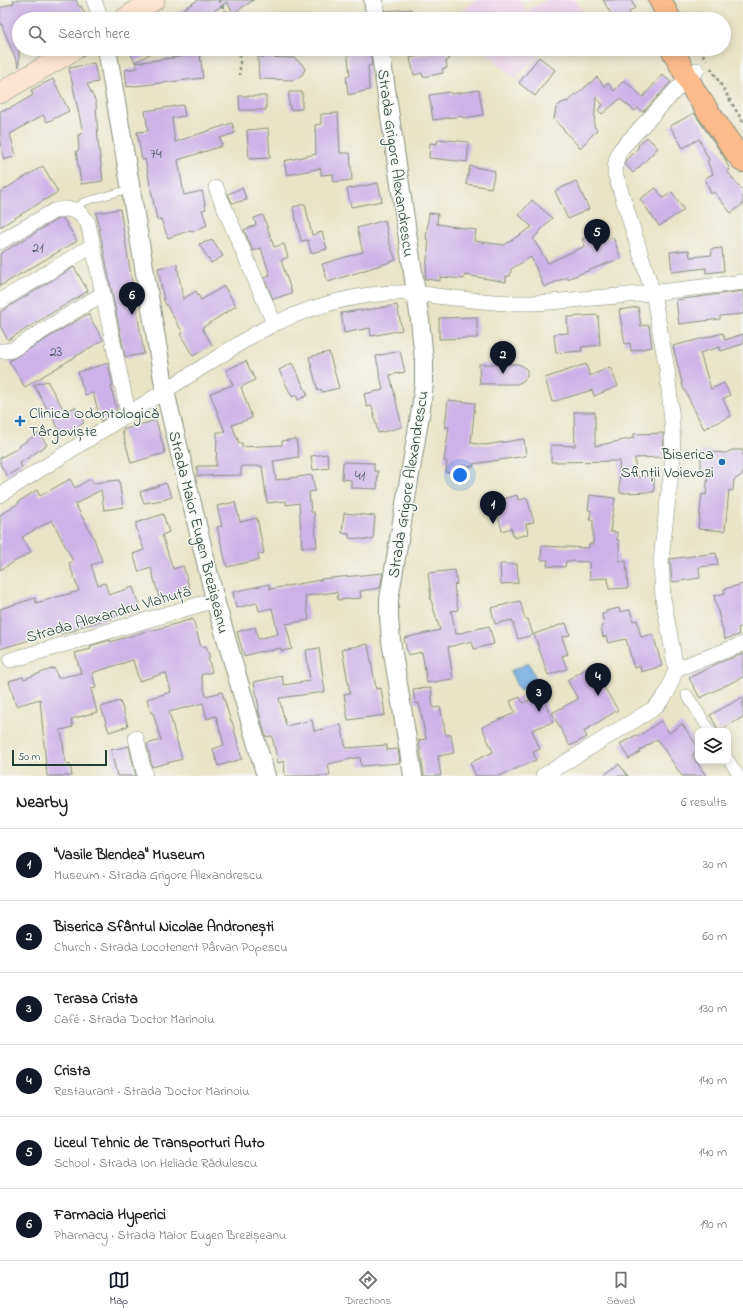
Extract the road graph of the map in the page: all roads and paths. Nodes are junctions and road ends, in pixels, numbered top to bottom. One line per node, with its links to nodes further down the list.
1 (94, 0): 7 (street)
2 (154, 0): 8 (main road)
3 (219, 0): 9 (path)
4 (373, 0): 10 (street)
5 (648, 0): 11 (main road)
6 (660, 0): 12 (main road)
7 (98, 12)
8 (135, 12)
9 (226, 12)
10 (375, 12)
11 (654, 12)
12 (666, 12)
13 (63, 56): 22 (main road)
14 (108, 56): 28 (street, Strada Maior Eugen Brezișeanu)
15 (240, 56): 21 (path)
16 (381, 56): 34 (street, Strada Grigore Alexandrescu)
17 (678, 56): 20 (main road)
18 (688, 56): 20 (main road)
19 (704, 56): 25 (path)
20 (692, 74): 23 (street); 24 (main road); 26 (main road)
21 (240, 75)
22 (0, 93)
23 (671, 96): 24 (street); 35 (street)
24 (704, 106): 27 (main road)
25 (743, 122)
26 (743, 147)
27 (743, 161)
28 (131, 188): 30 (lane); 40 (street, Strada Maior Eugen Brezișeanu)
29 (216, 188): 38 (street)
30 (76, 210): 31 (street); 32 (street)
31 (0, 242)
32 (92, 246): 36 (street); 37 (street)
33 (743, 282): 35 (street)
34 (416, 293): 35 (street); 38 (street); 53 (street, Strada Grigore Alexandrescu)
35 (653, 293): 46 (street)
36 (102, 294): 39 (street); 41 (street)
37 (0, 301)
38 (274, 323): 40 (street)
39 (0, 351)
40 (166, 391): 41 (street); 43 (street, Strada Maior Eugen Brezișeanu)
41 (128, 414): 42 (street)
42 (0, 494)
43 (215, 600): 45 (street, Strada Alexandru Vlahuță); 51 (street, Strada Maior Eugen Brezișeanu)
44 (743, 644): 46 (street)
45 (11, 660)
46 (676, 668): 54 (street)
47 (687, 695): 48 (street)
48 (708, 728)
49 (136, 738): 52 (street)
50 (731, 764): 55 (street)
51 (263, 775)
52 (145, 776)
53 (413, 776)
54 (543, 776)
55 (739, 776)

